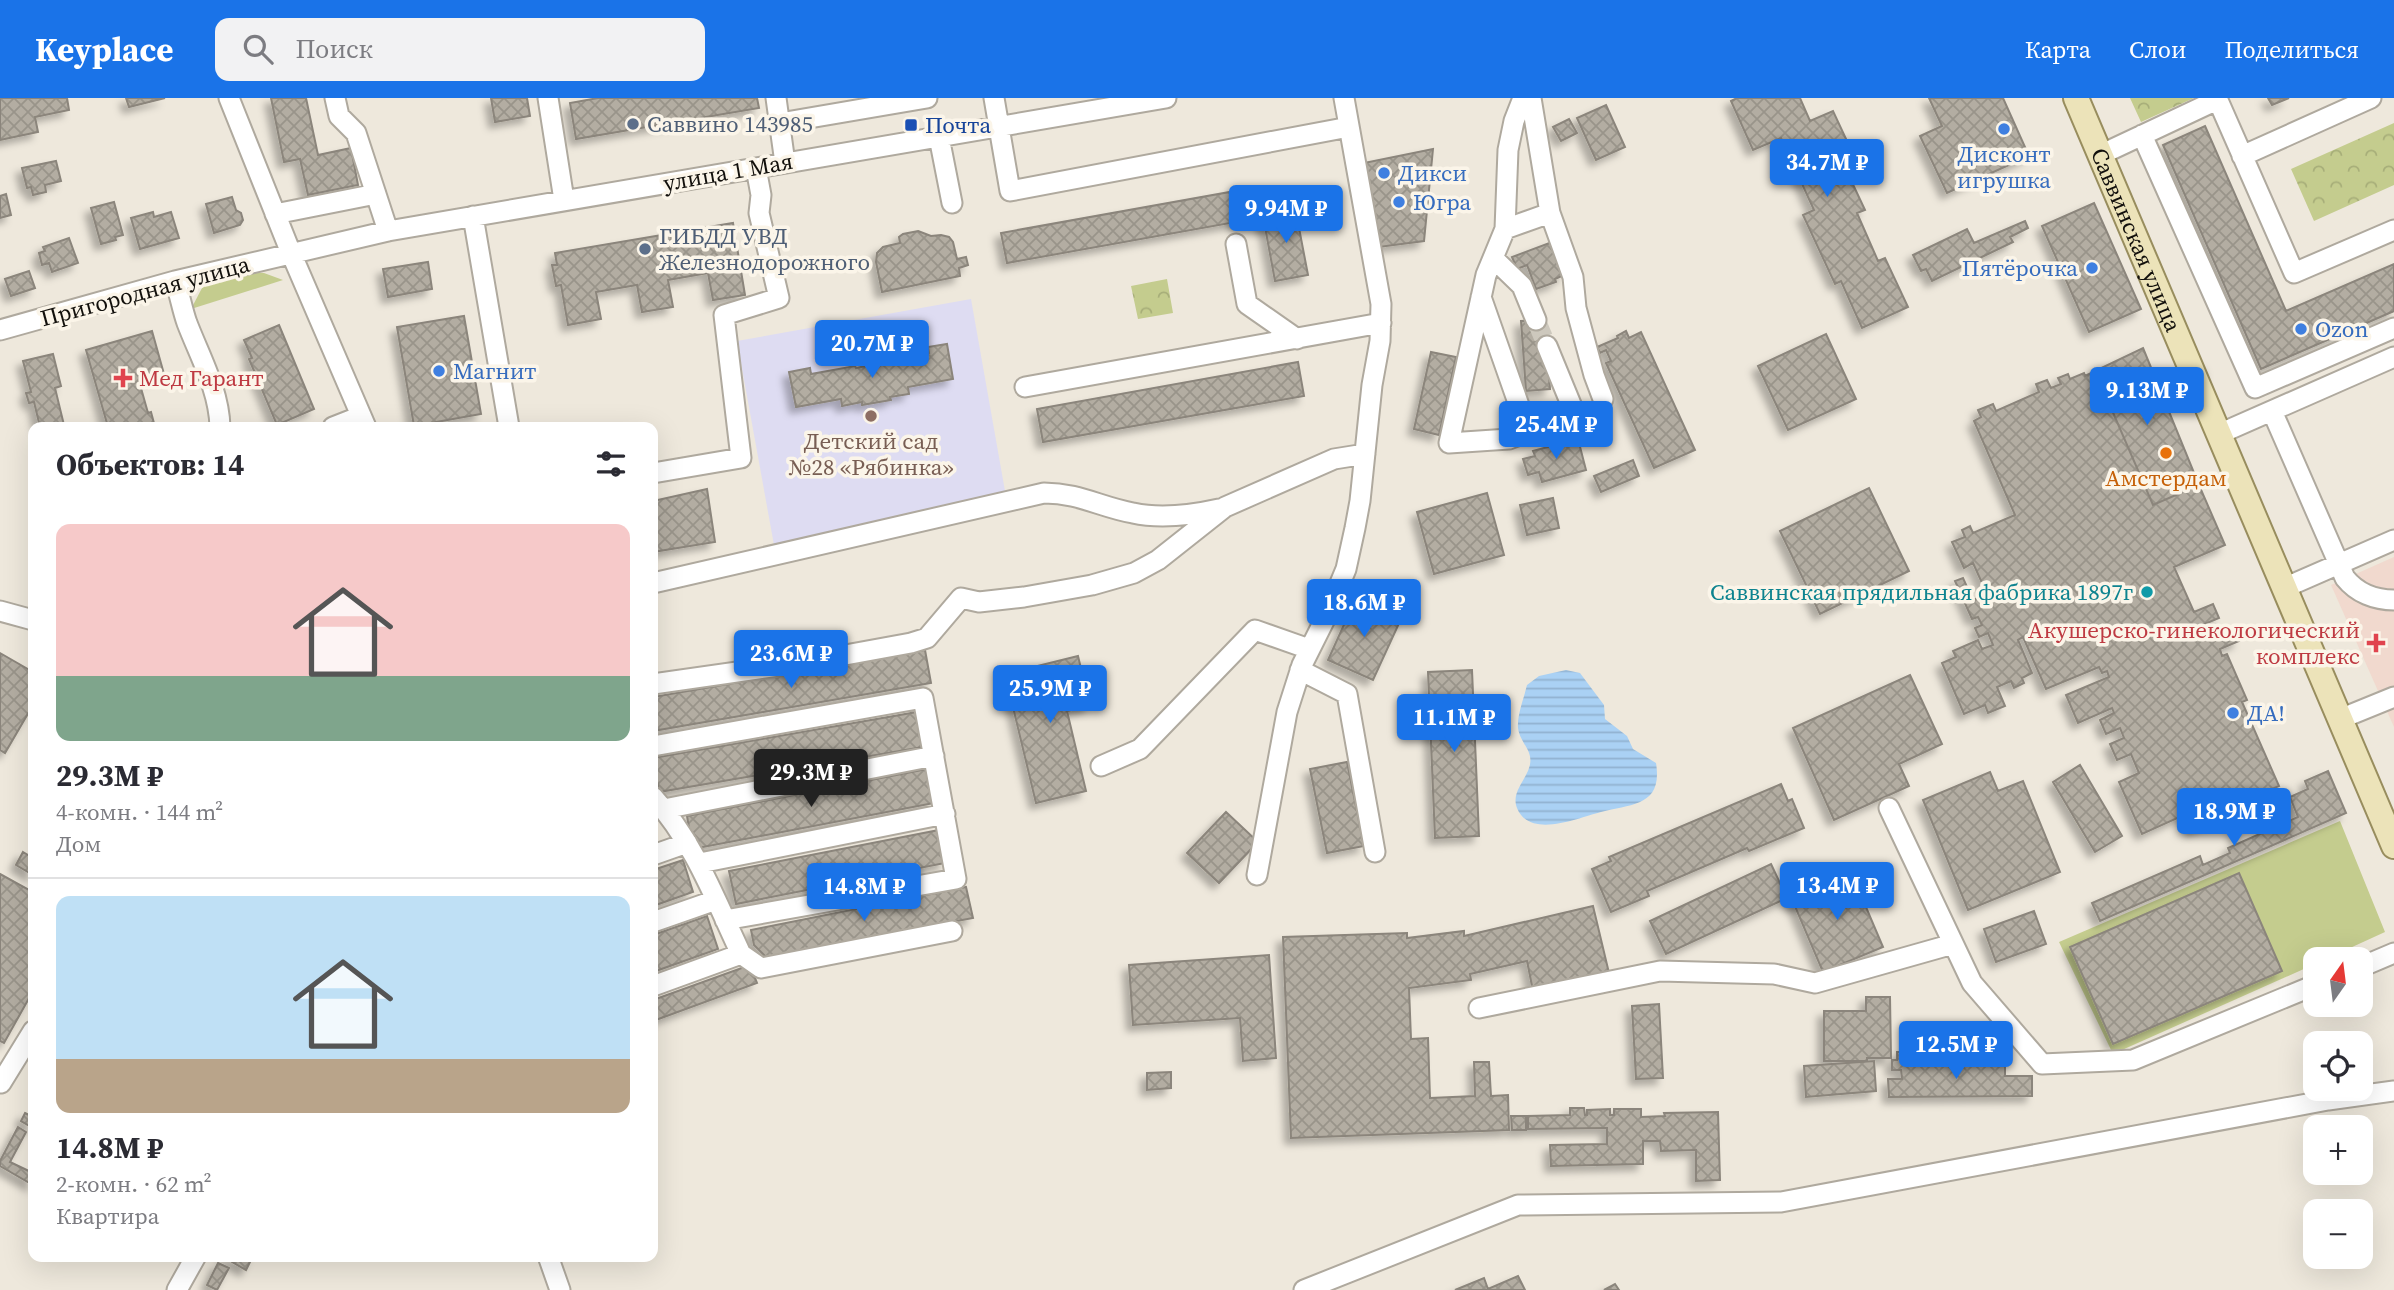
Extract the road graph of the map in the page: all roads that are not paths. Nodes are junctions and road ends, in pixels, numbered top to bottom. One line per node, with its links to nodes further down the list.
1 (229, 98): 27 (street)
2 (335, 98): 23 (street)
3 (548, 98): 24 (street)
4 (776, 98): 14 (street)
5 (927, 98): 14 (street)
6 (994, 98): 15 (street)
7 (1166, 98): 15 (street, улица 1 Мая)
8 (1344, 98): 16 (street)
9 (1523, 98): 29 (street)
10 (1531, 98): 26 (street)
11 (2076, 98): 19 (main road, Саввинская улица)
12 (2371, 98): 20 (street)
13 (2217, 99): 17 (street); 20 (street)
14 (779, 123): 21 (street)
15 (999, 127): 16 (street); 18 (street, улица 1 Мая)
16 (1349, 127): 38 (street)
17 (2143, 135): 19 (street); 40 (street)
18 (939, 137): 21 (street, улица 1 Мая); 25 (street)
19 (2100, 155): 51 (main road, Саввинская улица)
20 (2242, 156): 30 (street)
21 (785, 163): 22 (street, улица 1 Мая)
22 (757, 168): 24 (street, улица 1 Мая); 53 (street)
23 (376, 194): 27 (street); 31 (street)
24 (564, 200): 28 (street, улица 1 Мая)
25 (952, 203)
26 (1550, 213): 29 (street); 45 (street)
27 (275, 214): 33 (street)
28 (473, 216): 31 (street, улица 1 Мая); 49 (street)
29 (1505, 229): 34 (street)
30 (2394, 230)
31 (388, 231): 33 (street, улица 1 Мая)
32 (1236, 244): 41 (street)
33 (291, 253): 35 (street, Пригородная улица); 47 (street)
34 (1493, 258): 36 (street); 37 (street)
35 (175, 281): 39 (street, Пригородная улица); 48 (street)
36 (1481, 296): 50 (street); 50 (street)
37 (1536, 320)
38 (1381, 323): 41 (street); 52 (street)
39 (0, 330)
40 (2393, 332)
41 (1297, 339): 44 (street)
42 (1547, 346): 50 (street)
43 (2394, 357): 46 (street)
44 (1025, 387)
45 (1603, 399)
46 (2272, 411): 51 (street); 56 (street)
47 (364, 421)
48 (219, 422)
49 (508, 422)
50 (1528, 431)
51 (2219, 434): 58 (main road, Саввинская улица)
52 (1365, 454): 54 (street); 62 (street)
53 (658, 472)
54 (1225, 507): 57 (street); 64 (street)
55 (2394, 540): 56 (street)
56 (2339, 564): 58 (street); 59 (street)
57 (658, 582)
58 (2284, 588): 66 (main road, Саввинская улица)
59 (2394, 600)
60 (0, 611): 61 (street)
61 (28, 619)
62 (1309, 649): 63 (street); 69 (street)
63 (1300, 670): 75 (street); 78 (street)
64 (658, 683)
65 (2394, 697): 66 (street)
66 (2340, 719): 74 (main road, Саввинская улица)
67 (658, 745): 68 (street)
68 (934, 756): 70 (street); 72 (street)
69 (1101, 766)
70 (658, 803): 73 (street)
71 (1889, 808): 83 (street)
72 (944, 814): 77 (street); 81 (street)
73 (687, 843): 76 (street); 77 (street)
74 (2394, 846)
75 (1375, 852)
76 (658, 853)
77 (700, 863): 79 (street)
78 (1257, 875)
79 (716, 900): 80 (street); 81 (street)
80 (658, 920)
81 (725, 920): 85 (street)
82 (952, 931): 85 (street)
83 (1953, 944): 88 (street); 89 (street)
84 (2394, 953): 86 (street)
85 (741, 954): 87 (street)
86 (2373, 962)
87 (658, 983)
88 (2303, 990)
89 (1479, 1008)
90 (28, 1039): 91 (street)
91 (1, 1083)
92 (2394, 1091): 97 (street)
93 (193, 1262): 96 (street)
94 (551, 1262): 95 (street)
95 (564, 1289)
96 (177, 1290)
97 (1304, 1290)

